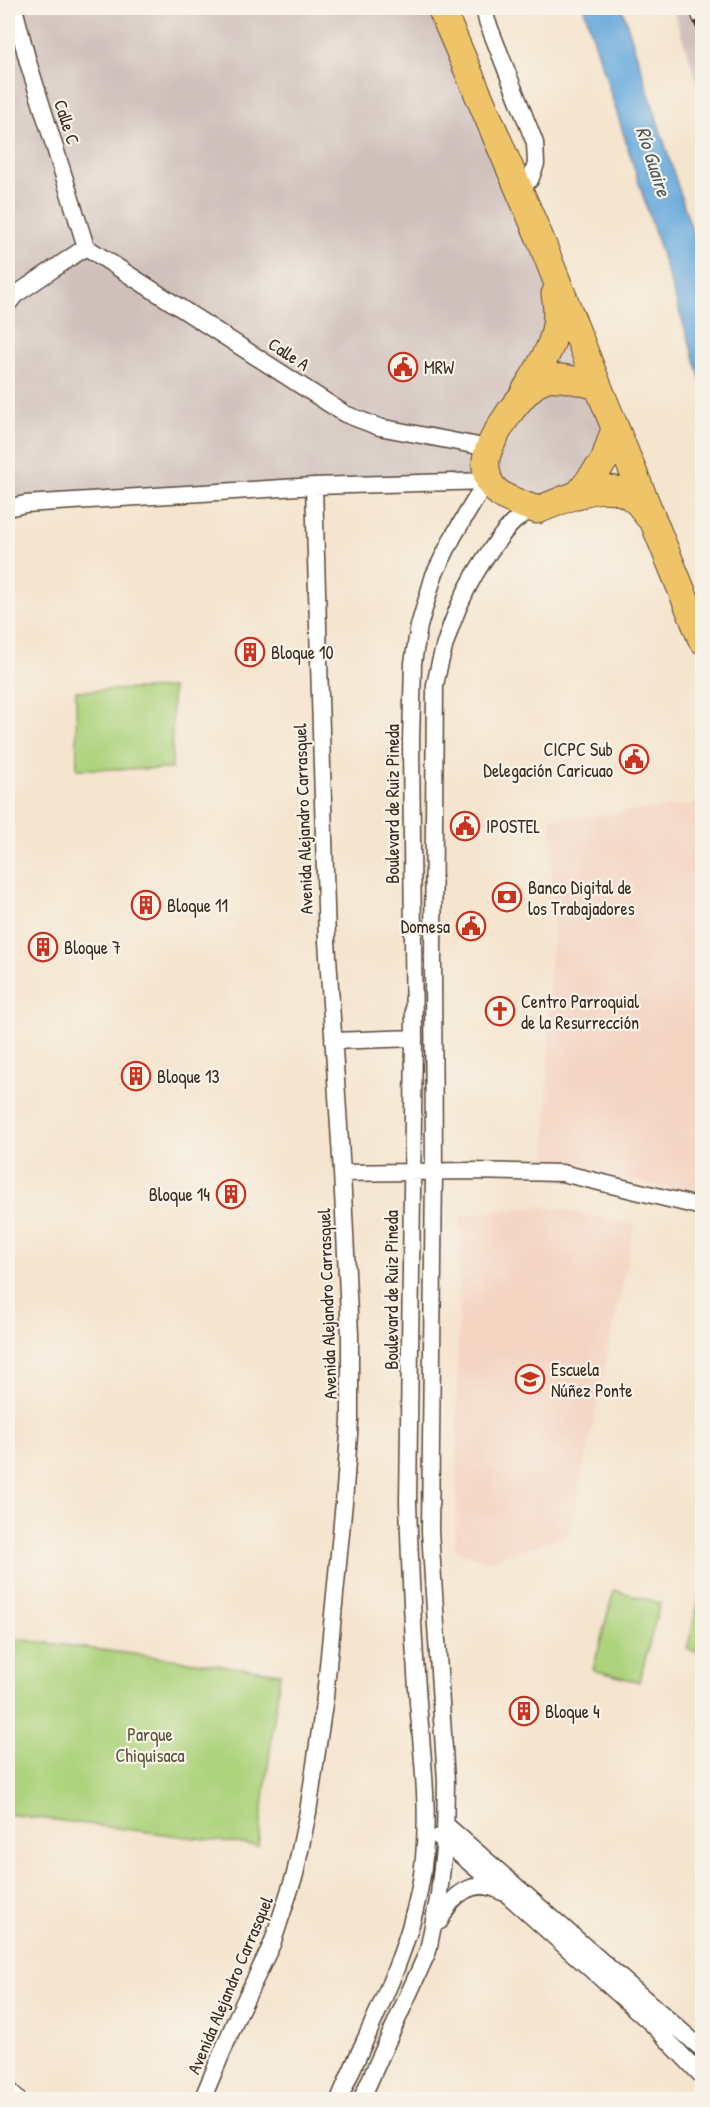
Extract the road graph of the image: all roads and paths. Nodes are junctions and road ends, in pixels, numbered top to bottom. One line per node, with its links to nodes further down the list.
1 (14, 8): 6 (street, Calle C)
2 (441, 8): 4 (main road)
3 (484, 8): 4 (street)
4 (517, 188): 5 (main road)
5 (542, 243): 8 (main road); 9 (main road)
6 (86, 247): 7 (street); 11 (street, Calle A)
7 (8, 304)
8 (598, 386): 9 (main road); 10 (main road)
9 (521, 397): 11 (main road)
10 (615, 429): 14 (main road); 17 (main road)
11 (489, 448): 12 (main road)
12 (489, 482): 13 (street); 16 (main road); 19 (street, Boulevard de Ruiz Pineda)
13 (314, 486): 15 (street); 20 (street, Avenida Alejandro Carrasquel)
14 (577, 496): 16 (main road); 17 (main road)
15 (8, 508)
16 (537, 510): 21 (street)
17 (658, 529): 18 (main road)
18 (702, 640)
19 (414, 1038): 20 (street); 23 (street, Boulevard de Ruiz Pineda)
20 (333, 1041): 22 (street, Avenida Alejandro Carrasquel)
21 (434, 1172): 23 (street); 24 (street); 26 (street)
22 (342, 1173): 23 (street); 33 (street, Avenida Alejandro Carrasquel)
23 (412, 1173): 25 (street, Boulevard de Ruiz Pineda)
24 (702, 1207)
25 (427, 1830): 26 (street); 34 (street, Boulevard de Ruiz Pineda)
26 (445, 1833): 27 (street); 28 (street); 29 (street)
27 (510, 1897): 28 (street); 30 (street)
28 (428, 1951): 35 (street)
29 (702, 2049)
30 (702, 2076)
31 (8, 2089): 32 (street)
32 (18, 2100)
33 (202, 2100)
34 (339, 2100)
35 (361, 2100)

